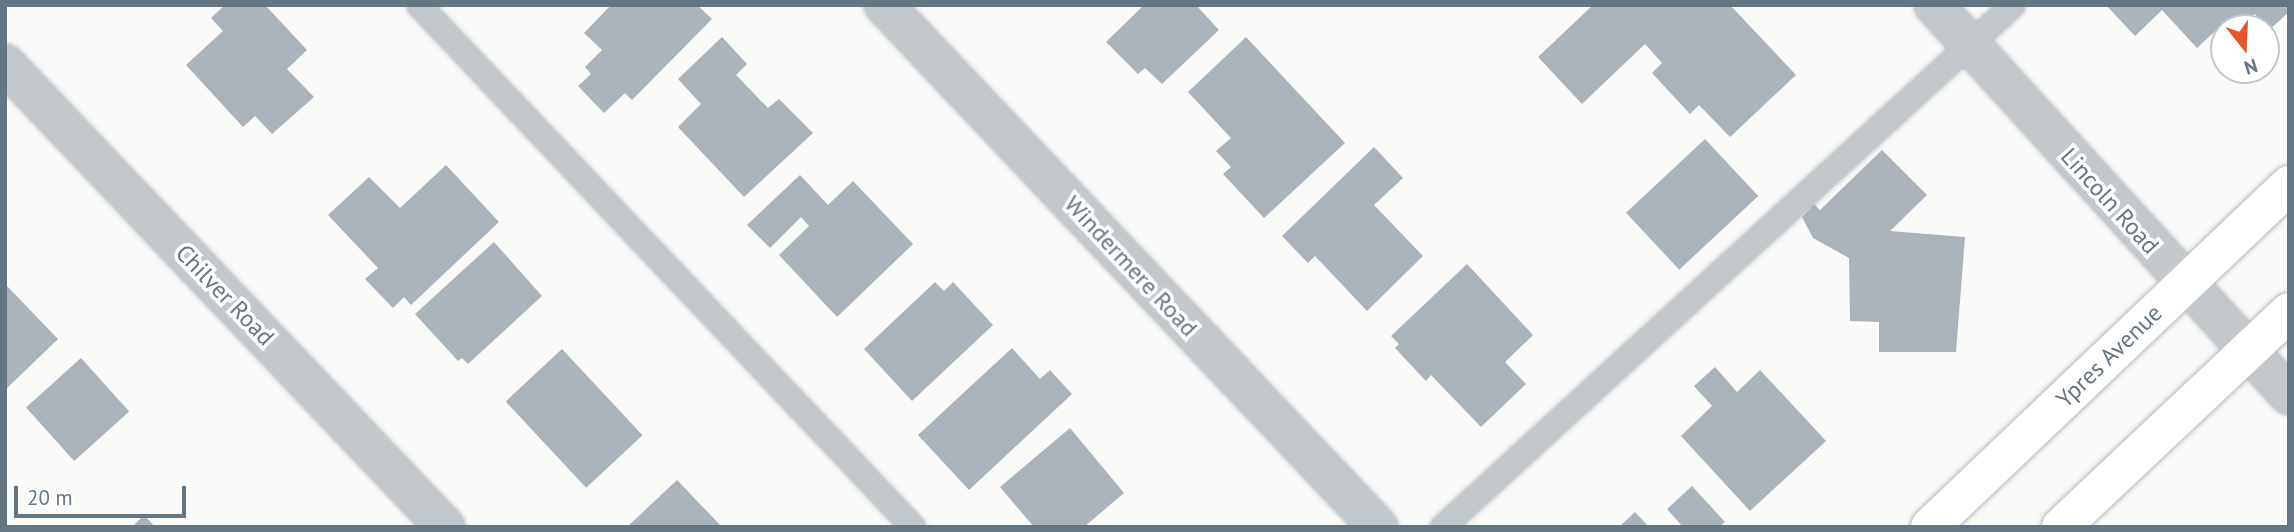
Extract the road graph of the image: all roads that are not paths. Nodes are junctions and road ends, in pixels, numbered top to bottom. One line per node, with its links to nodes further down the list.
1 (419, 5): 13 (lane)
2 (884, 5): 14 (street, Windermere Road)
3 (1934, 5): 5 (street, Lincoln Road)
4 (2012, 5): 5 (lane)
5 (1972, 45): 8 (street, Lincoln Road); 15 (lane)
6 (5, 64): 12 (street, Chilver Road)
7 (2289, 185): 8 (main road, Ypres Avenue)
8 (2184, 284): 10 (street, Lincoln Road); 16 (main road, Ypres Avenue)
9 (2289, 312): 10 (main road)
10 (2247, 352): 11 (street, Lincoln Road); 17 (main road)
11 (2289, 395)
12 (445, 527)
13 (913, 527)
14 (1378, 527)
15 (1441, 527)
16 (1930, 527)
17 (2061, 527)

